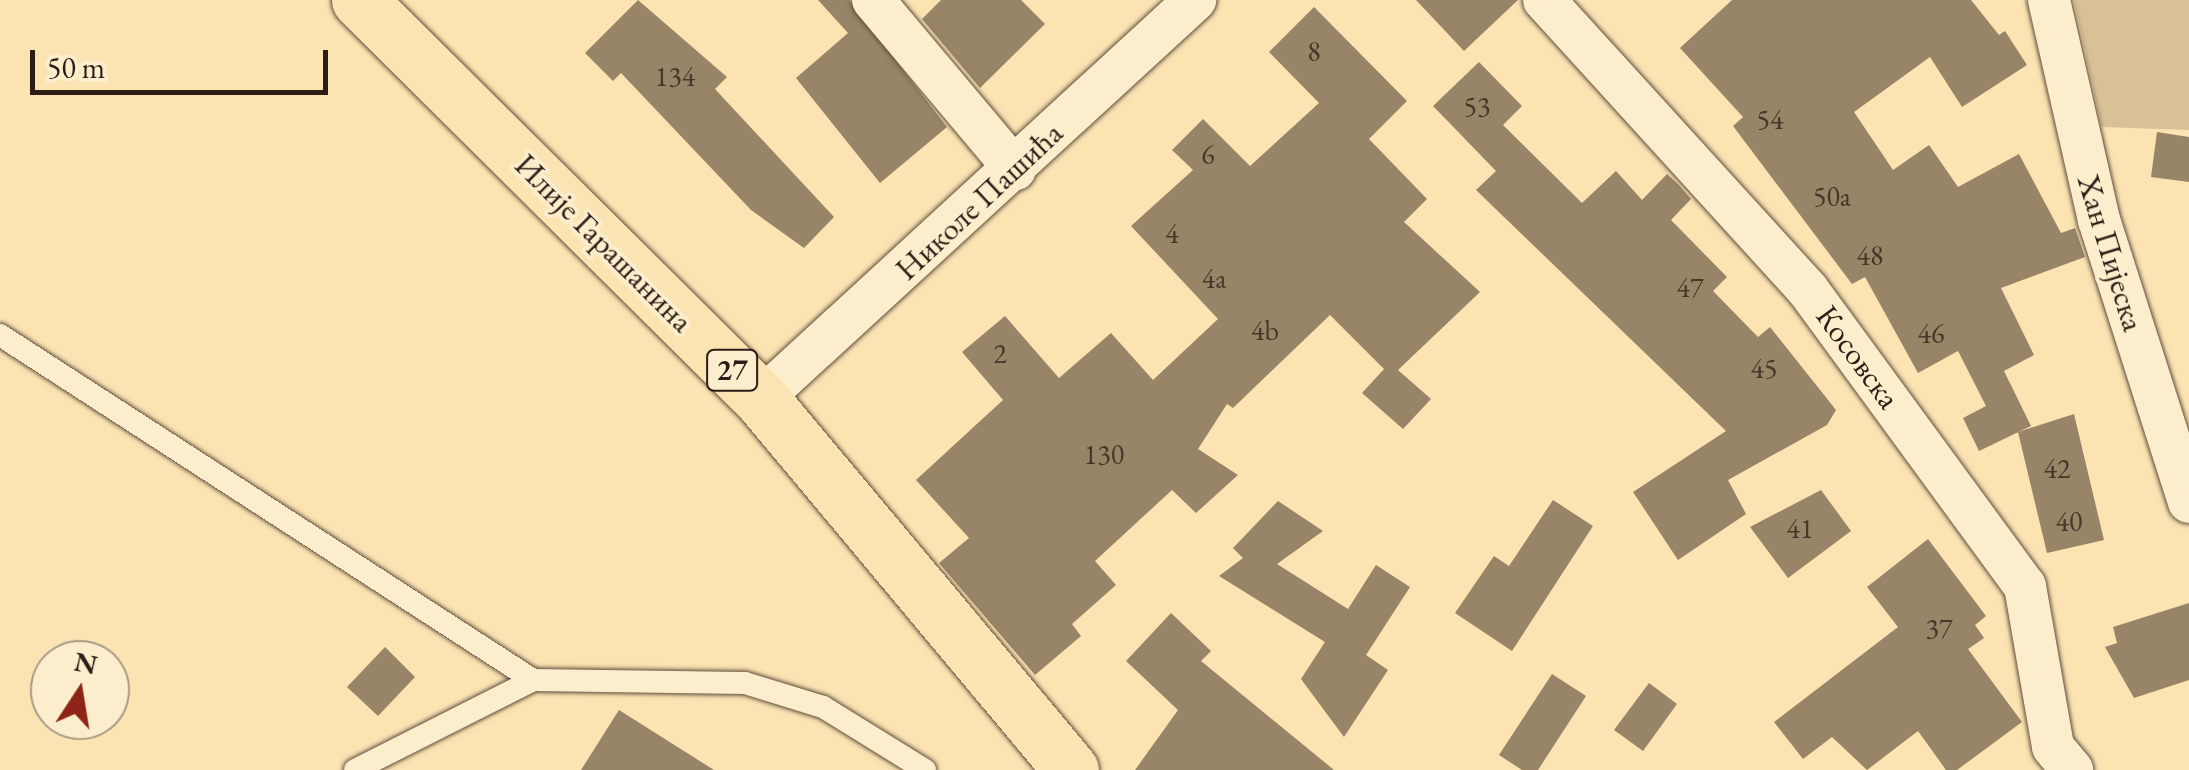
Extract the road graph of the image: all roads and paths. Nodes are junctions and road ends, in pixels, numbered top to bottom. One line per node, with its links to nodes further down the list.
1 (360, 0): 8 (main road, Илије Гарашанина / 27)
2 (873, 0): 6 (street)
3 (1195, 0): 6 (street, Николе Пашића)
4 (1544, 0): 14 (street, Косовска)
5 (2049, 0): 9 (street, Хан Пијеска)
6 (1016, 169): 8 (street, Николе Пашића)
7 (0, 335): 10 (lane)
8 (761, 398): 13 (main road, Илије Гарашанина / 27)
9 (2189, 502)
10 (534, 680): 11 (lane); 12 (lane)
11 (355, 770)
12 (924, 770)
13 (1071, 770)
14 (2072, 770)

